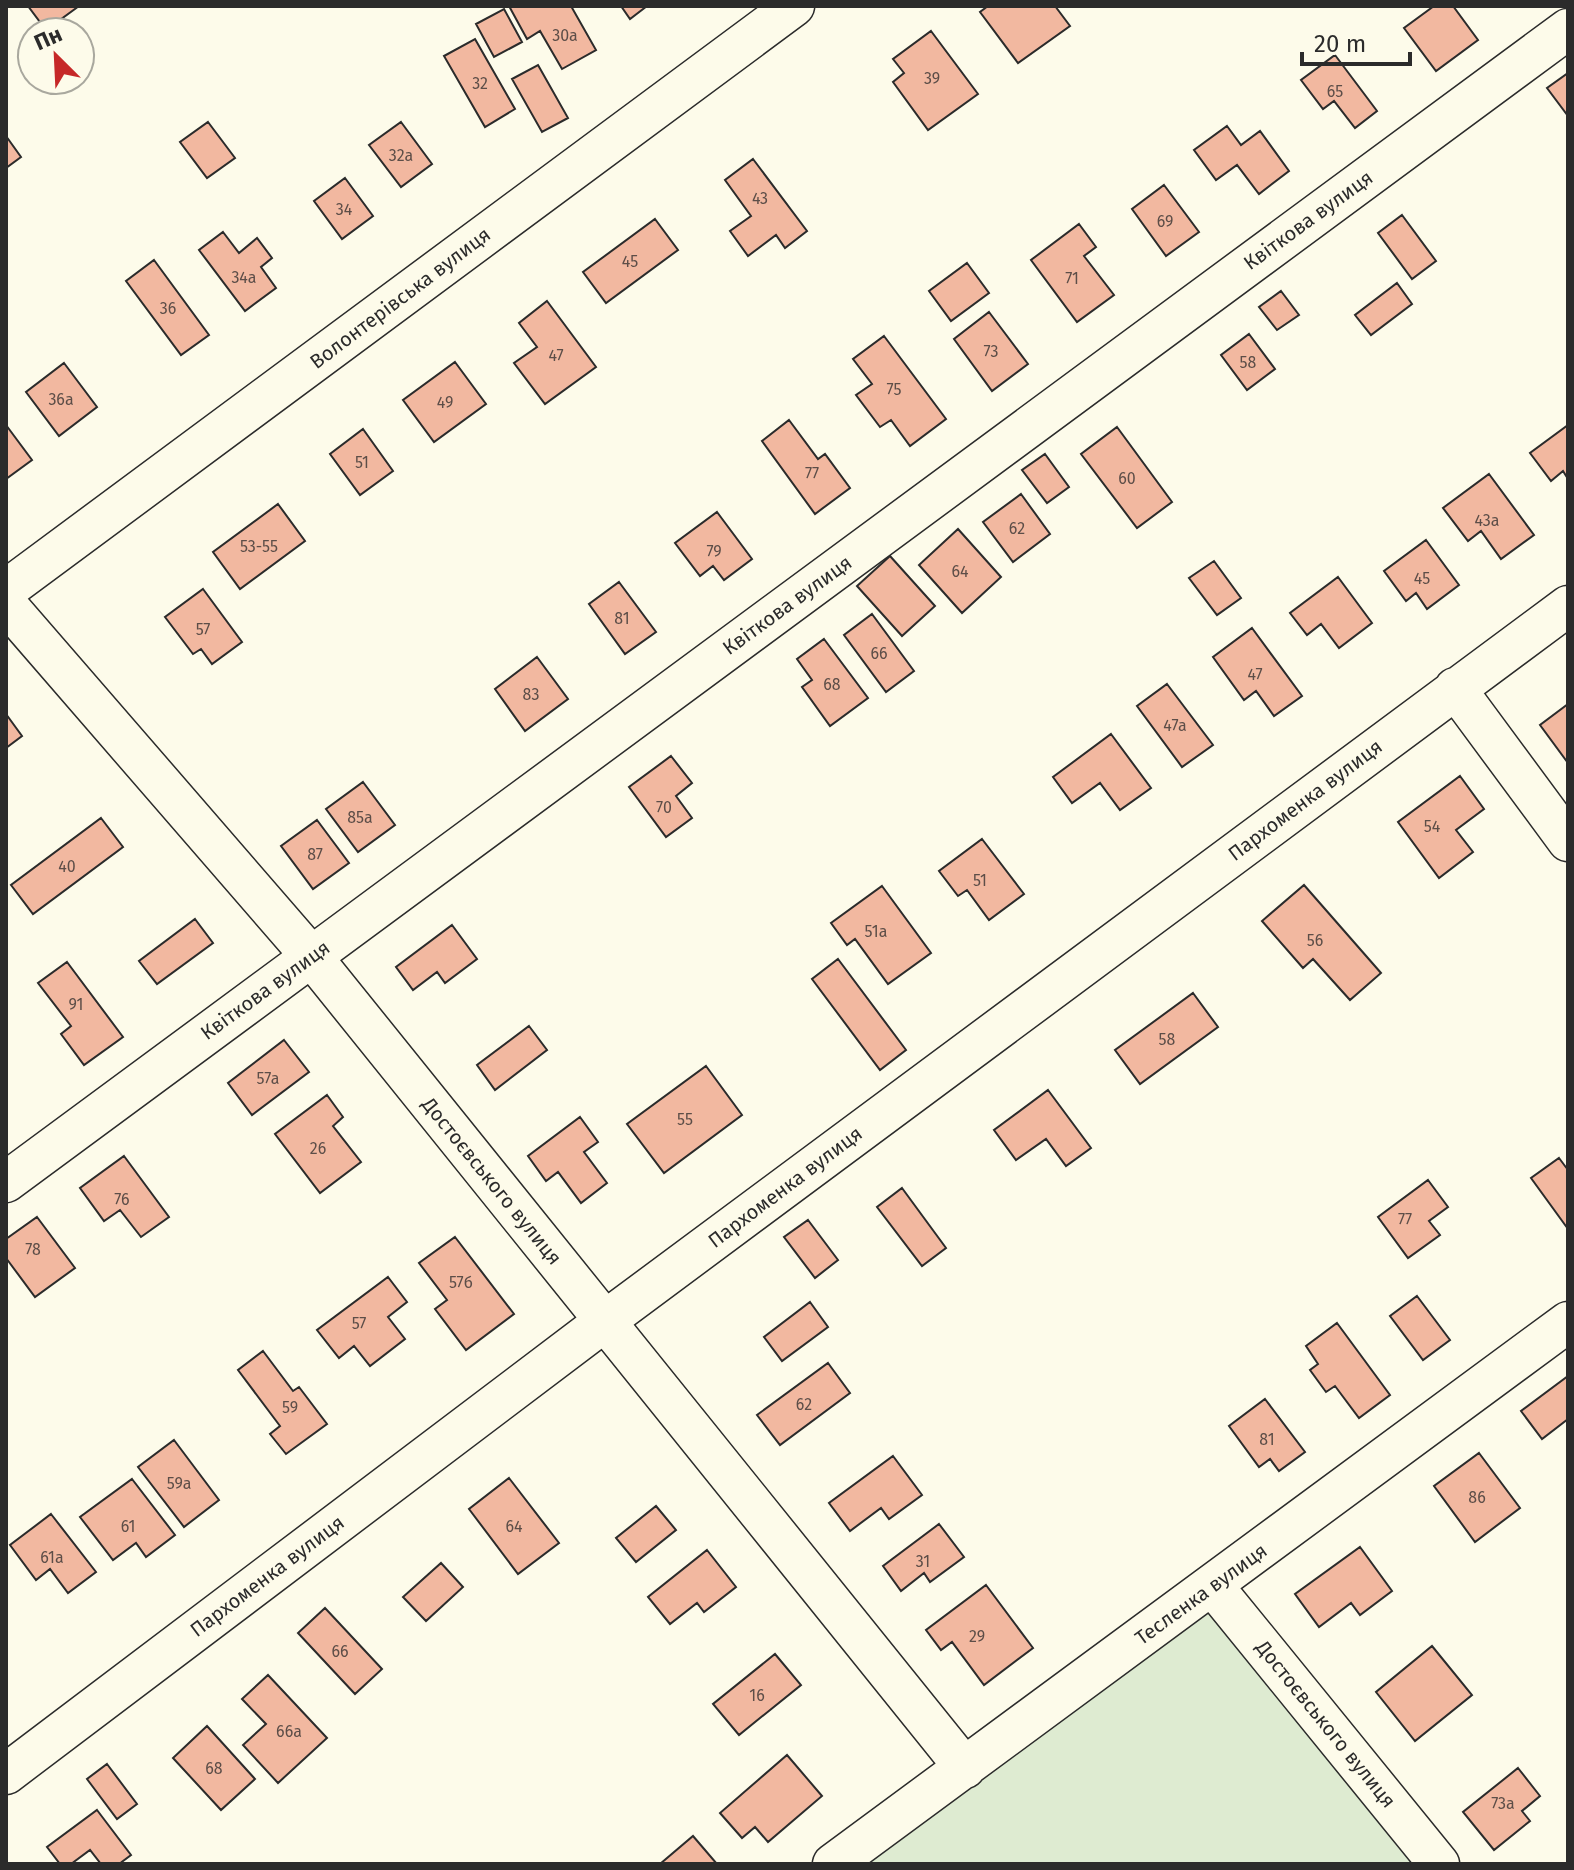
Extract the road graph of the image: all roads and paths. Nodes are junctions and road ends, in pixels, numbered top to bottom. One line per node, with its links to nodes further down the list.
1 (794, 6): 3 (street, Волонтерівська вулиця)
2 (1568, 29): 8 (street, Квіткова вулиця)
3 (6, 590)
4 (6, 604): 8 (street, Достоєвського вулиця)
5 (1568, 606): 6 (street, Пархоменка вулиця)
6 (1455, 688): 7 (street); 10 (street, Пархоменка вулиця)
7 (1568, 841)
8 (311, 956): 9 (street, Квіткова вулиця); 10 (street, Достоєвського вулиця)
9 (6, 1182)
10 (605, 1321): 13 (street, Достоєвського вулиця); 14 (street, Пархоменка вулиця)
11 (1568, 1322): 12 (street, Тесленка вулиця)
12 (1212, 1585): 13 (street, Тесленка вулиця); 16 (street, Достоєвського вулиця)
13 (965, 1768): 15 (street, Тесленка вулиця)
14 (6, 1774)
15 (833, 1864)
16 (1439, 1864)

